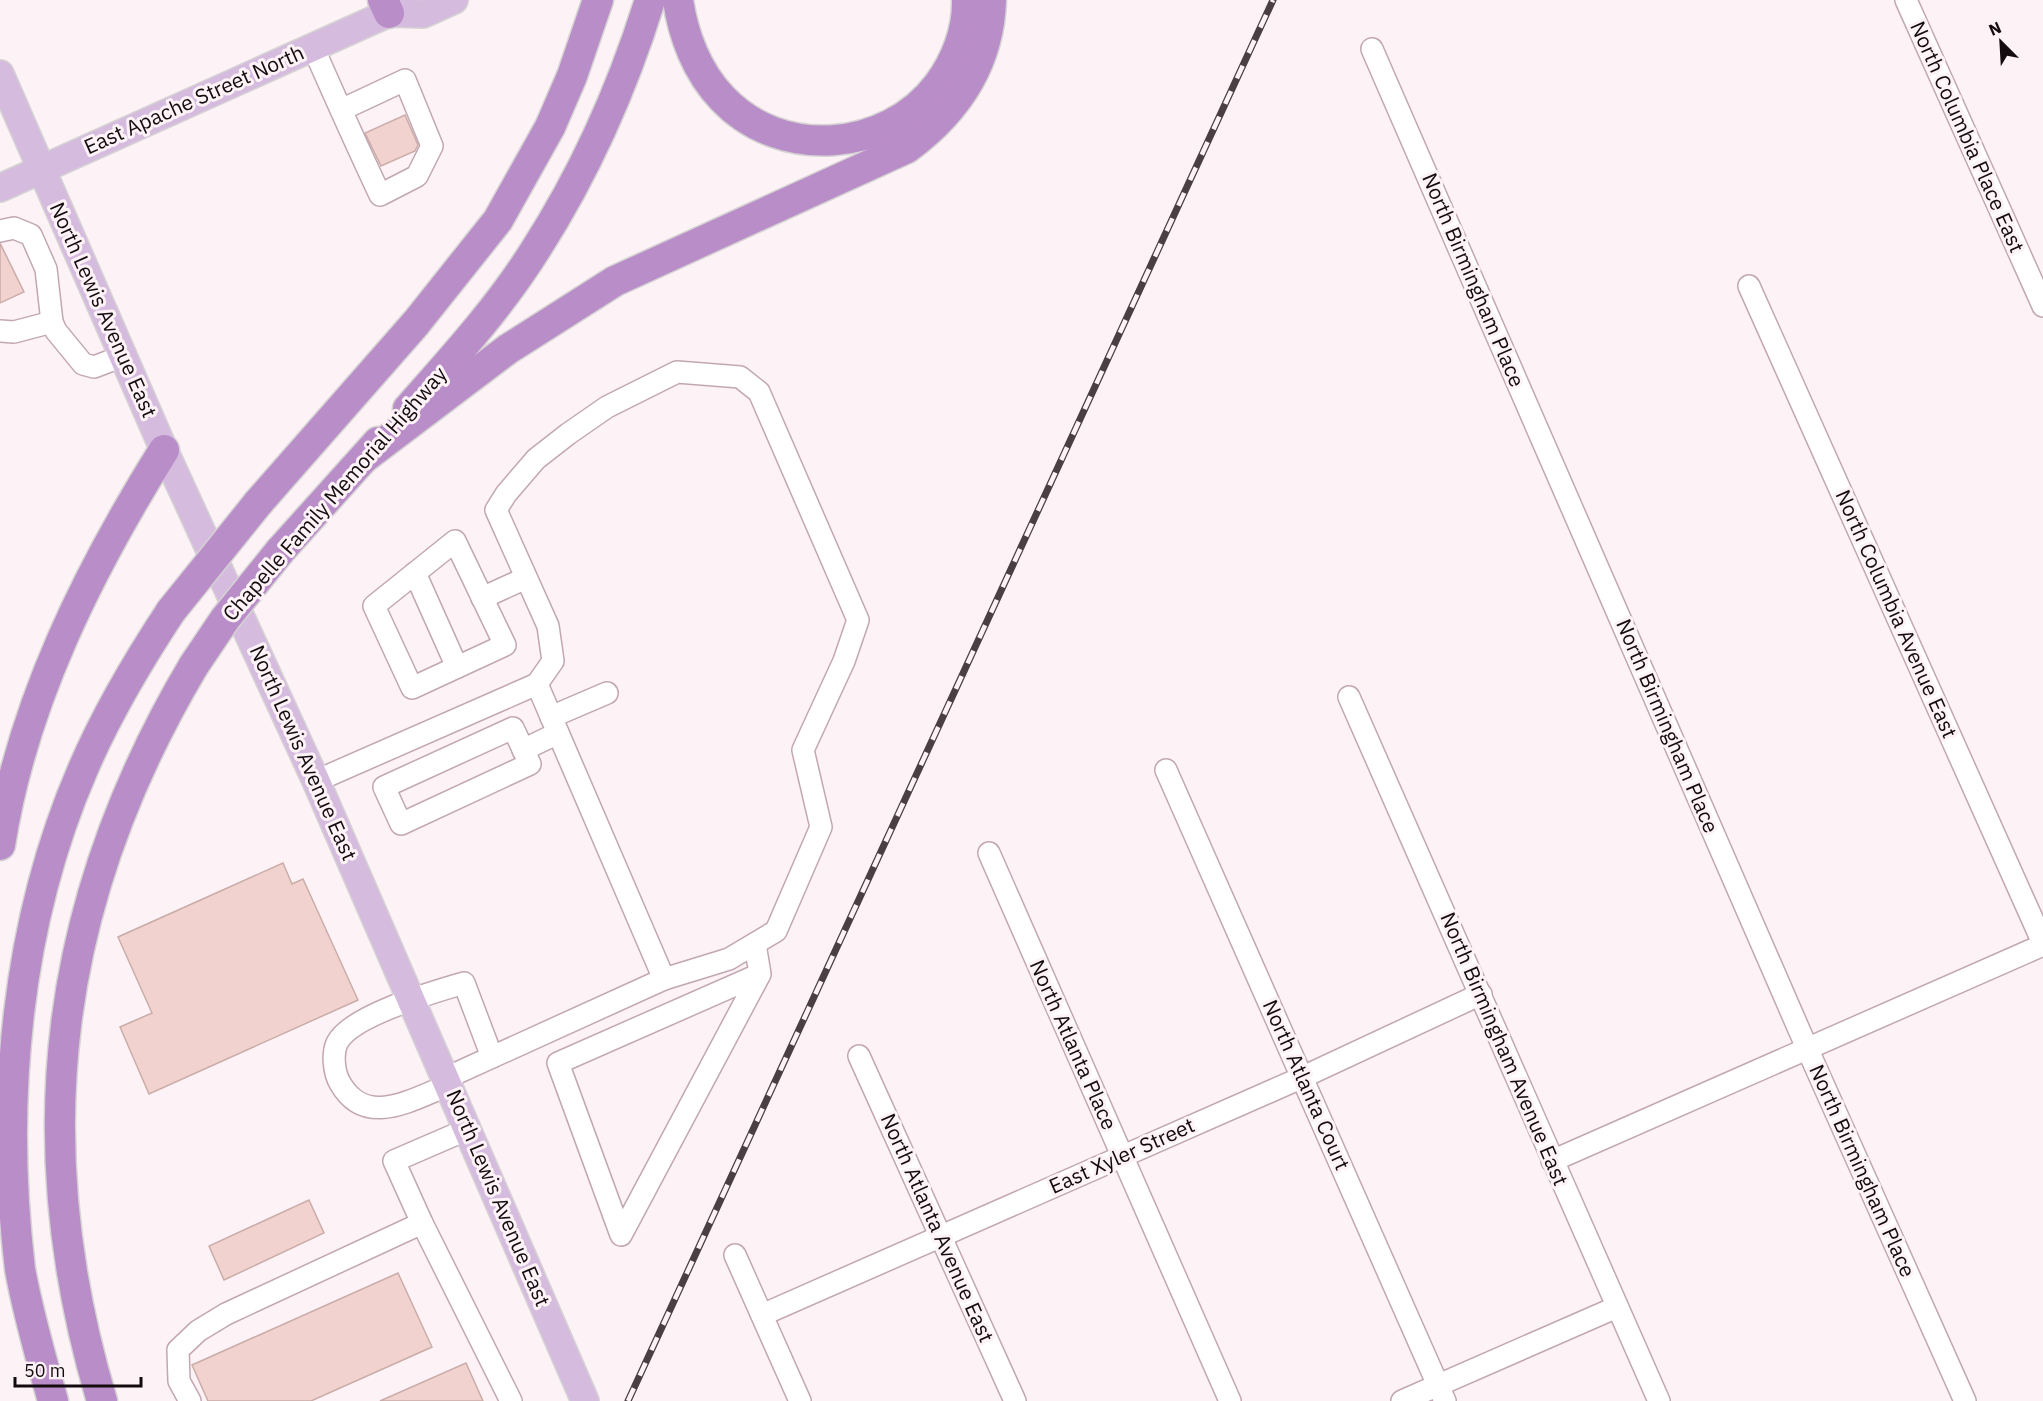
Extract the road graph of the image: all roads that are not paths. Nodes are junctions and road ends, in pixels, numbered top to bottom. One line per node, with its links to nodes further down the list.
1 (454, 0): 7 (main road, East Apache Street North)
2 (650, 0): 22 (highway, Chapelle Family Memorial Highway)
3 (678, 0): 4 (highway)
4 (967, 0)
5 (991, 0): 22 (highway)
6 (1906, 0): 17 (street, North Columbia Place East)
7 (390, 4): 9 (main road, East Apache Street North)
8 (594, 13): 57 (highway, bridge)
9 (313, 47): 12 (street); 13 (main road, East Apache Street North)
10 (1372, 49): 42 (street, North Birmingham Place)
11 (0, 74): 13 (main road, North Lewis Avenue East)
12 (341, 110): 12 (street)
13 (42, 168): 14 (main road, East Apache Street North); 20 (main road, North Lewis Avenue East)
14 (0, 188)
15 (0, 231): 18 (street)
16 (1749, 286): 37 (street, North Columbia Avenue East)
17 (2043, 306)
18 (51, 322): 19 (street); 20 (street)
19 (0, 331)
20 (123, 356): 21 (main road, North Lewis Avenue East)
21 (164, 450): 33 (main road, North Lewis Avenue East); 34 (highway)
22 (365, 457): 58 (highway, Chapelle Family Memorial Highway, bridge)
23 (415, 573): 25 (street); 26 (street); 26 (street)
24 (526, 578): 25 (street); 27 (street); 36 (street)
25 (482, 598): 26 (street)
26 (457, 667)
27 (537, 684): 30 (street); 33 (street)
28 (607, 693): 30 (street)
29 (1349, 697): 40 (street, North Birmingham Avenue East)
30 (554, 725): 31 (street); 39 (street)
31 (524, 750): 31 (street)
32 (1166, 770): 45 (street, North Atlanta Court)
33 (316, 781): 41 (main road, North Lewis Avenue East)
34 (0, 845)
35 (989, 853): 48 (street, North Atlanta Place)
36 (754, 944): 38 (street); 39 (street)
37 (2043, 944): 42 (street)
38 (760, 974): 38 (street)
39 (664, 979): 44 (street)
40 (1481, 994): 45 (street, East Xyler Street); 49 (street, North Birmingham Avenue East)
41 (412, 999): 44 (street); 46 (main road, North Lewis Avenue East); 46 (street)
42 (1807, 1048): 49 (street); 67 (street, North Birmingham Place)
43 (859, 1056): 51 (street, North Atlanta Avenue East)
44 (492, 1057): 46 (street)
45 (1303, 1077): 48 (street, East Xyler Street); 56 (street, North Atlanta Court)
46 (447, 1082): 47 (main road, North Lewis Avenue East)
47 (468, 1129): 50 (street); 61 (main road, North Lewis Avenue East)
48 (1122, 1157): 51 (street, East Xyler Street); 64 (street, North Atlanta Place)
49 (1552, 1161): 54 (street, North Birmingham Avenue East)
50 (422, 1223): 59 (street); 60 (street)
51 (942, 1236): 55 (street, East Xyler Street); 63 (street, North Atlanta Avenue East)
52 (735, 1256): 55 (street)
53 (0, 1269): 57 (highway)
54 (1617, 1307): 56 (street); 66 (street, North Birmingham Avenue East)
55 (762, 1315): 62 (street)
56 (1442, 1393): 65 (street)
57 (52, 1401)
58 (102, 1401)
59 (190, 1401)
60 (511, 1401)
61 (585, 1401)
62 (800, 1401)
63 (1015, 1401)
64 (1230, 1401)
65 (1401, 1401)
66 (1659, 1401)
67 (1965, 1401)

